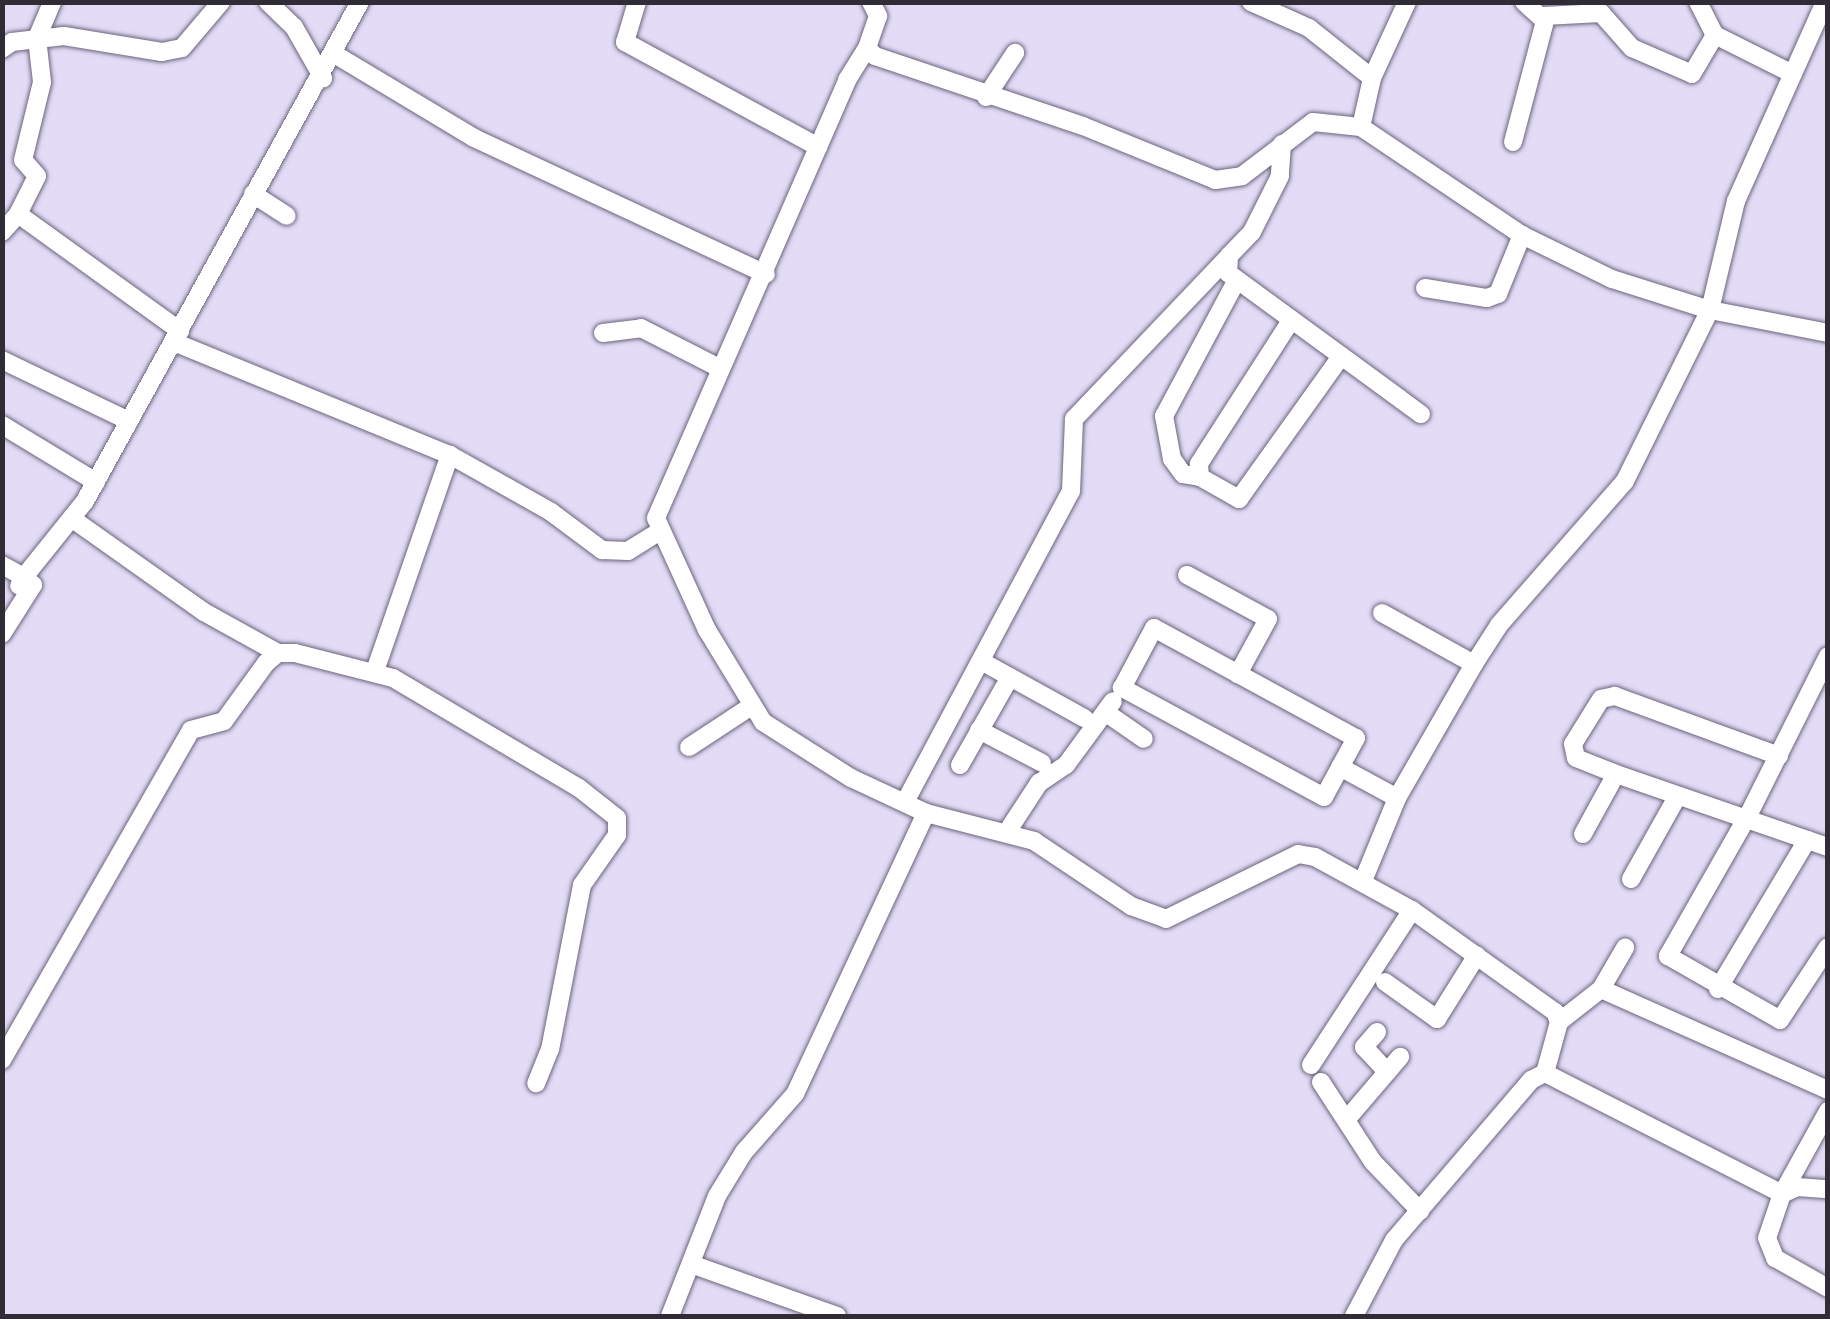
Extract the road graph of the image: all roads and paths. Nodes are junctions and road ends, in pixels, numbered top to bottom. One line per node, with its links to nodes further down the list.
1 (52, 2): 14 (street)
2 (220, 2): 14 (street)
3 (268, 2): 20 (street)
4 (360, 2): 18 (street)
5 (637, 2): 26 (street)
6 (1250, 2): 21 (street)
7 (1407, 2): 21 (street)
8 (1524, 2): 12 (street)
9 (1698, 2): 13 (street)
10 (1825, 2): 19 (street)
11 (875, 4): 15 (street)
12 (1544, 16): 13 (street); 24 (street)
13 (1715, 35): 19 (street)
14 (38, 38): 16 (street); 28 (street)
15 (868, 48): 22 (street); 26 (street)
16 (2, 49)
17 (1015, 52): 22 (street)
18 (336, 55): 20 (street); 33 (street)
19 (1793, 74): 36 (street)
20 (323, 78): 27 (street)
21 (1372, 78): 23 (street)
22 (986, 97): 25 (street)
23 (1361, 128): 25 (street); 31 (street)
24 (1514, 142)
25 (1282, 144): 32 (street)
26 (818, 147): 33 (street)
27 (253, 194): 29 (street); 40 (street)
28 (18, 214): 30 (street); 40 (street)
29 (287, 216)
30 (2, 232)
31 (1522, 235): 35 (street); 36 (street)
32 (1229, 256): 34 (street); 60 (street)
33 (766, 274): 43 (street)
34 (1237, 280): 37 (street); 48 (street)
35 (1425, 288)
36 (1710, 310): 39 (street); 61 (street)
37 (1290, 322): 41 (street); 48 (street)
38 (603, 333): 43 (street)
39 (1828, 333)
40 (177, 337): 45 (street); 47 (street)
41 (1340, 358): 44 (street); 48 (street)
42 (2, 360): 45 (street)
43 (719, 368): 51 (street)
44 (1420, 414)
45 (129, 421): 49 (street)
46 (4, 429): 49 (street)
47 (450, 455): 51 (street); 62 (street)
48 (1200, 476)
49 (96, 482): 50 (street)
50 (74, 520): 54 (street); 58 (street)
51 (660, 531): 65 (street)
52 (2, 565): 54 (street)
53 (1188, 574): 63 (street)
54 (24, 578): 55 (street); 57 (street)
55 (2, 613)
56 (1382, 613): 61 (street)
57 (2, 634)
58 (278, 653): 62 (street); 96 (street)
59 (1828, 656): 70 (street)
60 (981, 661): 64 (street); 77 (street)
61 (1474, 664): 76 (street)
62 (375, 670): 101 (street)
63 (1238, 674): 73 (street); 73 (street)
64 (1010, 677): 66 (street); 67 (street)
65 (750, 707): 69 (street); 77 (street)
66 (1084, 718)
67 (979, 730): 71 (street); 72 (street)
68 (1144, 739): 80 (street)
69 (689, 747)
70 (1780, 756): 74 (street); 79 (street)
71 (1042, 763)
72 (960, 765)
73 (1340, 767): 76 (street)
74 (1616, 774): 75 (street); 81 (street)
75 (1677, 797): 79 (street); 84 (street)
76 (1397, 798): 85 (street)
77 (906, 802): 78 (street)
78 (926, 813): 80 (street); 108 (street)
79 (1747, 818): 82 (street); 92 (street)
80 (1007, 832): 85 (street)
81 (1583, 834)
82 (1807, 840): 83 (street); 92 (street)
83 (1828, 847)
84 (1632, 879)
85 (1363, 882): 86 (street)
86 (1412, 910): 89 (street); 97 (street)
87 (1828, 947): 92 (street)
88 (1625, 948): 91 (street)
89 (1477, 954): 90 (street); 93 (street)
90 (1386, 982)
91 (1601, 988): 93 (street); 102 (street)
92 (1718, 989)
93 (1559, 1022): 99 (street)
94 (1376, 1032): 98 (street)
95 (1400, 1056): 98 (street)
96 (2, 1060)
97 (1310, 1065)
98 (1387, 1072): 104 (street)
99 (1545, 1073): 106 (street); 107 (street)
100 (1321, 1082): 104 (street)
101 (536, 1083)
102 (1828, 1090)
103 (1828, 1111): 106 (street)
104 (1347, 1119): 107 (street)
105 (1828, 1189): 106 (street)
106 (1782, 1194): 109 (street)
107 (1414, 1217): 112 (street)
108 (691, 1264): 110 (street); 111 (street)
109 (1828, 1288)
110 (670, 1316)
111 (837, 1316)
112 (1354, 1316)

